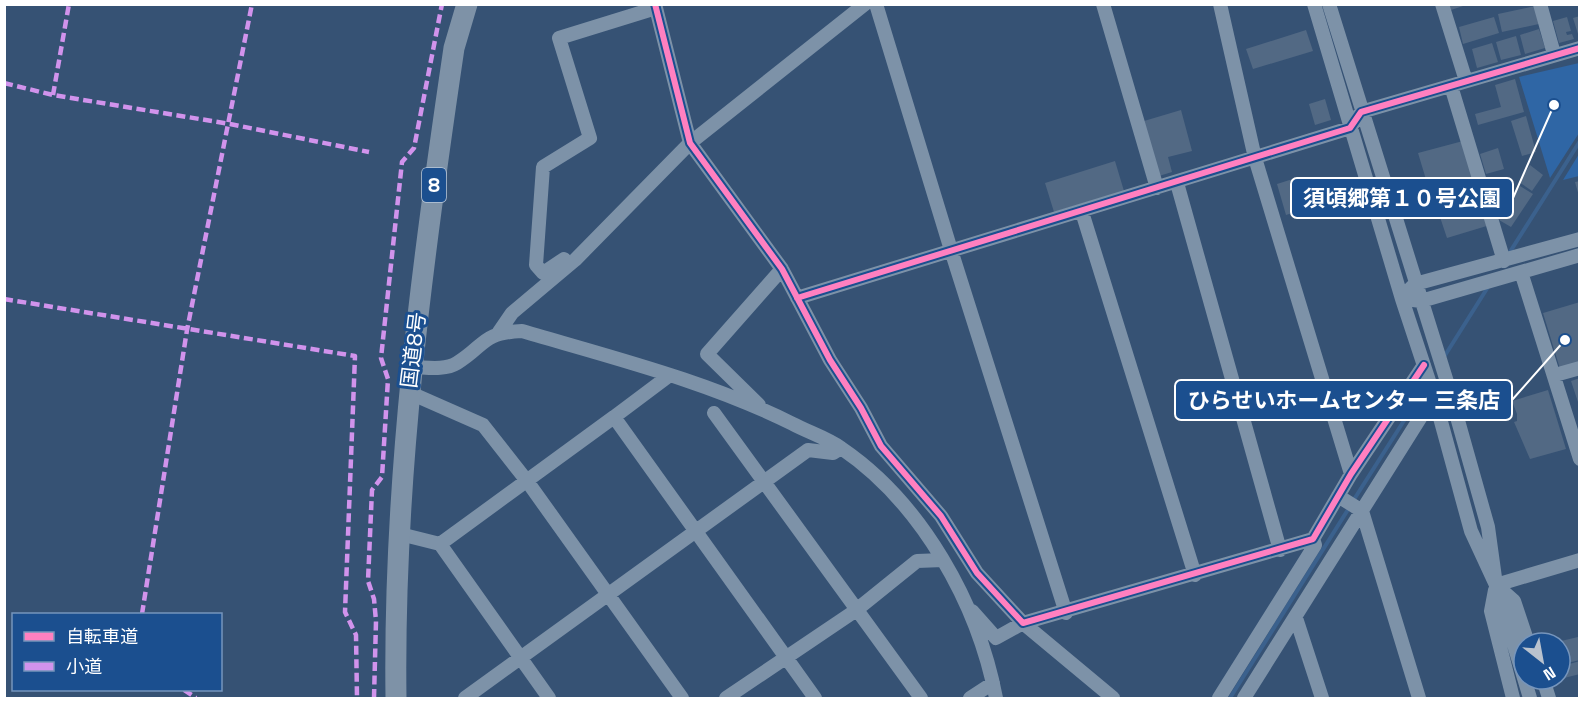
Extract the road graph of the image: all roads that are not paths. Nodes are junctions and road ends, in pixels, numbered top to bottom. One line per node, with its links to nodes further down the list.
1 (467, 4): 35 (highway, 国道8号 / 8)
2 (865, 4): 17 (street)
3 (876, 4): 23 (street)
4 (1104, 4): 20 (street)
5 (1220, 4): 18 (street)
6 (1314, 4): 16 (street)
7 (1329, 4): 15 (street)
8 (1442, 4): 13 (street)
9 (1540, 4): 12 (street)
10 (655, 6): 17 (street); 25 (street)
11 (1580, 48): 12 (street)
12 (1554, 54): 13 (street)
13 (1466, 81): 14 (street)
14 (1451, 86): 15 (street); 26 (street)
15 (1361, 112): 16 (street); 29 (street)
16 (1350, 128): 18 (street); 31 (street)
17 (690, 143): 25 (street); 27 (street)
18 (1255, 158): 19 (street); 46 (street)
19 (1177, 183): 20 (street); 55 (street)
20 (1157, 188): 21 (street)
21 (1082, 212): 23 (street); 58 (street)
22 (1580, 239): 26 (street)
23 (951, 250): 30 (street); 63 (street)
24 (1580, 255): 28 (street)
25 (577, 258): 33 (street)
26 (1504, 259): 29 (street)
27 (782, 269): 30 (street); 41 (street)
28 (1515, 274): 32 (street); 38 (street)
29 (1415, 284): 31 (street); 32 (street)
30 (797, 298): 65 (street)
31 (1402, 299): 32 (street); 34 (street)
32 (1421, 301): 59 (street)
33 (499, 332): 35 (street); 37 (street)
34 (1424, 364): 40 (street); 46 (street)
35 (411, 367): 39 (highway, 国道8号 / 8)
36 (1580, 368): 38 (street)
37 (670, 375): 41 (street); 43 (street)
38 (1555, 375): 45 (street)
39 (408, 392): 47 (street); 52 (highway, 国道8号 / 8)
40 (1434, 396): 50 (street); 59 (street)
41 (763, 409): 44 (street)
42 (714, 413): 48 (street)
43 (614, 417): 47 (street); 51 (street)
44 (841, 448): 48 (street); 56 (street)
45 (1580, 459)
46 (1352, 474): 49 (street)
47 (527, 481): 54 (street); 60 (street)
48 (762, 482): 51 (street); 62 (street)
49 (1341, 498): 50 (street); 53 (street)
50 (1360, 510): 64 (street); 83 (street)
51 (695, 532): 60 (street); 68 (street)
52 (400, 534): 54 (street); 70 (highway, 国道8号 / 8)
53 (1313, 539): 55 (street); 80 (street)
54 (440, 544): 67 (street)
55 (1280, 550): 58 (street)
56 (943, 560): 61 (street); 62 (street)
57 (1580, 560): 59 (street)
58 (1195, 574): 63 (street)
59 (1496, 585): 66 (street); 84 (street); 85 (street)
60 (608, 594): 67 (street); 73 (street)
61 (964, 602): 65 (street); 69 (street)
62 (855, 611): 68 (street); 76 (street)
63 (1066, 613): 65 (street)
64 (1296, 618): 81 (street); 82 (street)
65 (1023, 623): 79 (street)
66 (1524, 631)
67 (520, 658): 71 (street); 72 (street)
68 (786, 658): 74 (street); 75 (street)
69 (993, 683): 77 (street); 78 (street)
70 (399, 698)
71 (465, 699)
72 (549, 699)
73 (682, 699)
74 (726, 699)
75 (815, 699)
76 (921, 699)
77 (970, 699)
78 (996, 699)
79 (1113, 699)
80 (1219, 699)
81 (1244, 699)
82 (1322, 699)
83 (1419, 699)
84 (1513, 699)
85 (1530, 699)

